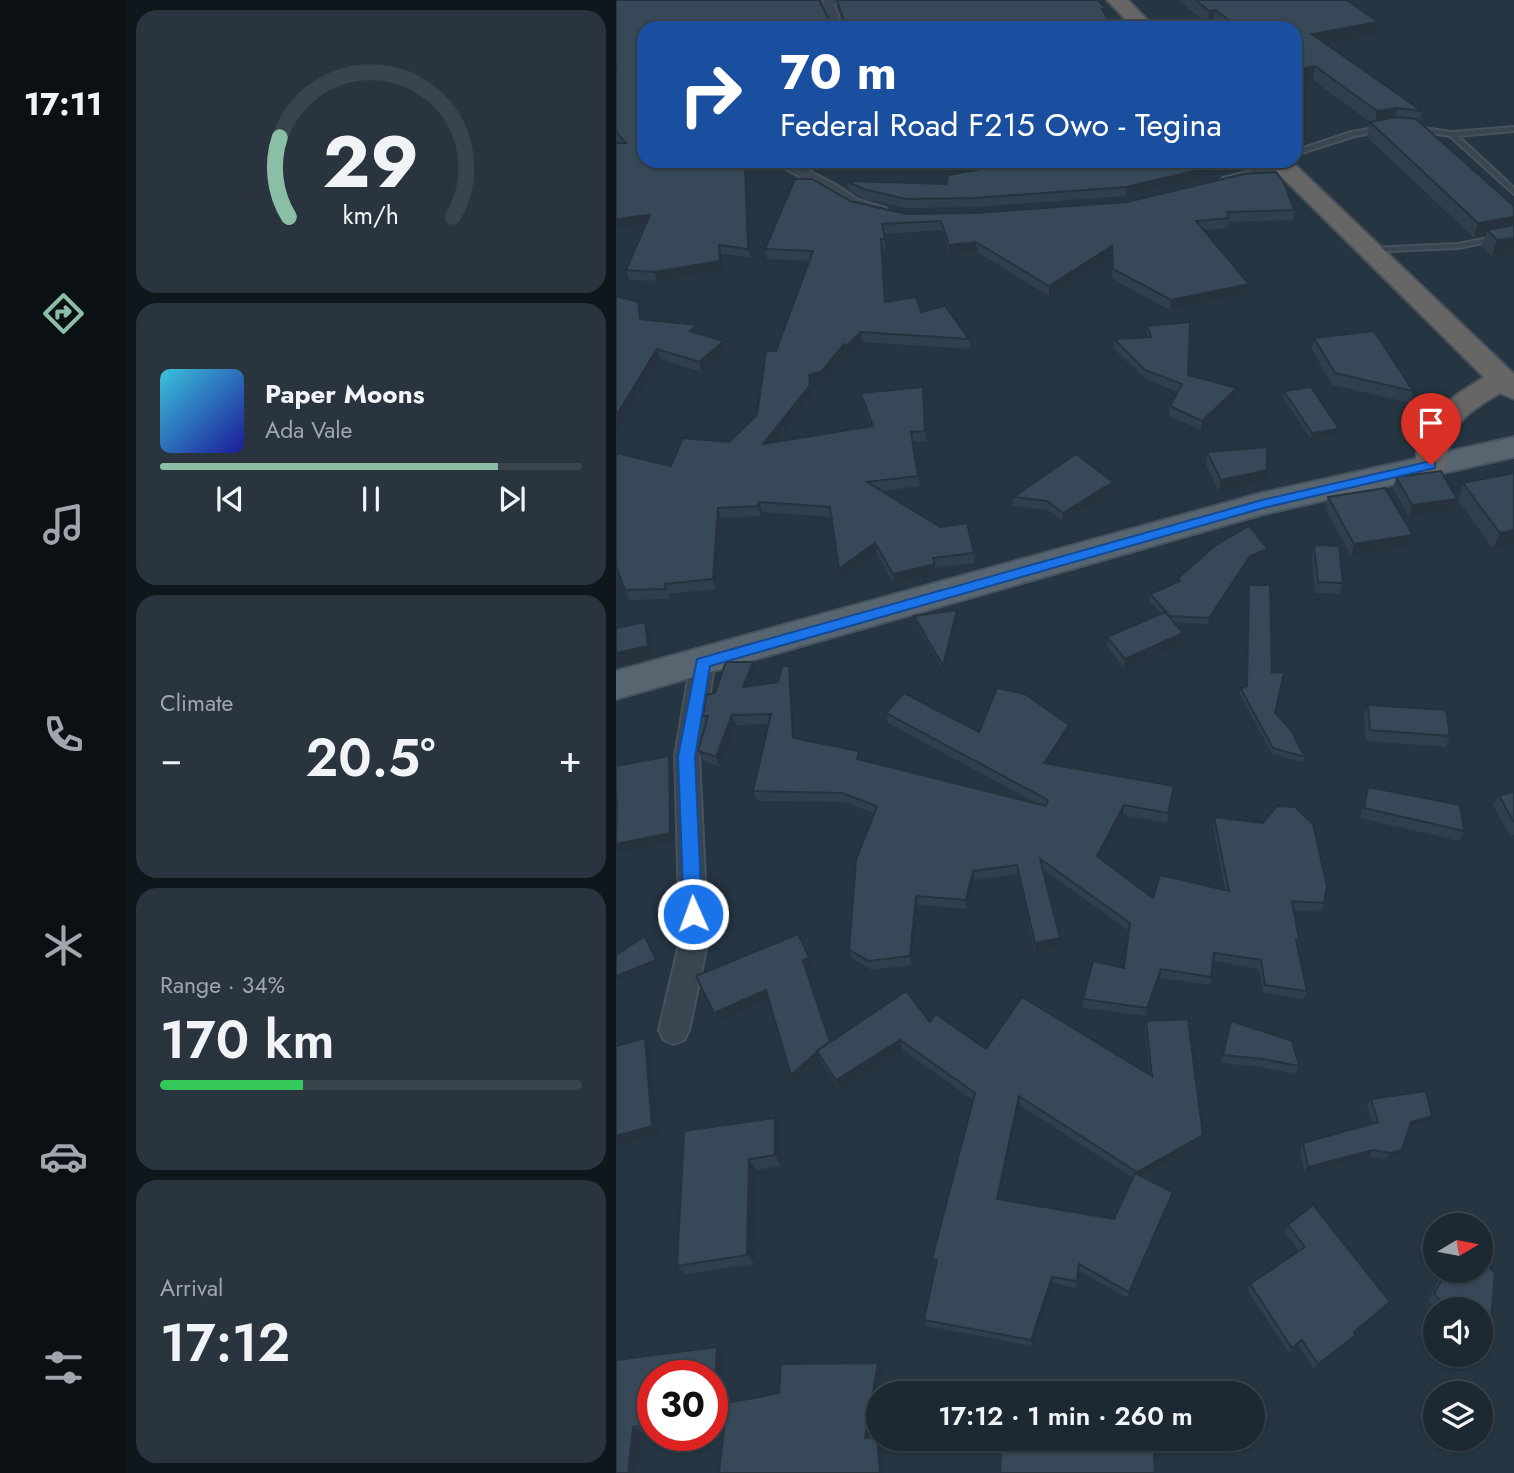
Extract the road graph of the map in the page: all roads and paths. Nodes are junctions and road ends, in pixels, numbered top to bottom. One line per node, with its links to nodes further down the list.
1 (834, 0): 3 (street)
2 (1117, 0): 4 (highway)
3 (833, 21)
4 (1138, 21)
5 (1394, 127): 9 (lane)
6 (1404, 127): 8 (lane)
7 (1514, 129): 8 (lane)
8 (1452, 134): 14 (lane)
9 (1302, 154)
10 (792, 168): 15 (street)
11 (1262, 168): 13 (street)
12 (1293, 168): 17 (highway)
13 (1210, 185)
14 (1514, 192)
15 (894, 214)
16 (1514, 235): 17 (lane)
17 (1367, 250): 18 (highway)
18 (1508, 385): 20 (highway)
19 (1514, 447): 20 (main road)
20 (1431, 465): 21 (main road)
21 (703, 663): 22 (main road); 23 (street)
22 (616, 685)
23 (674, 1030)

